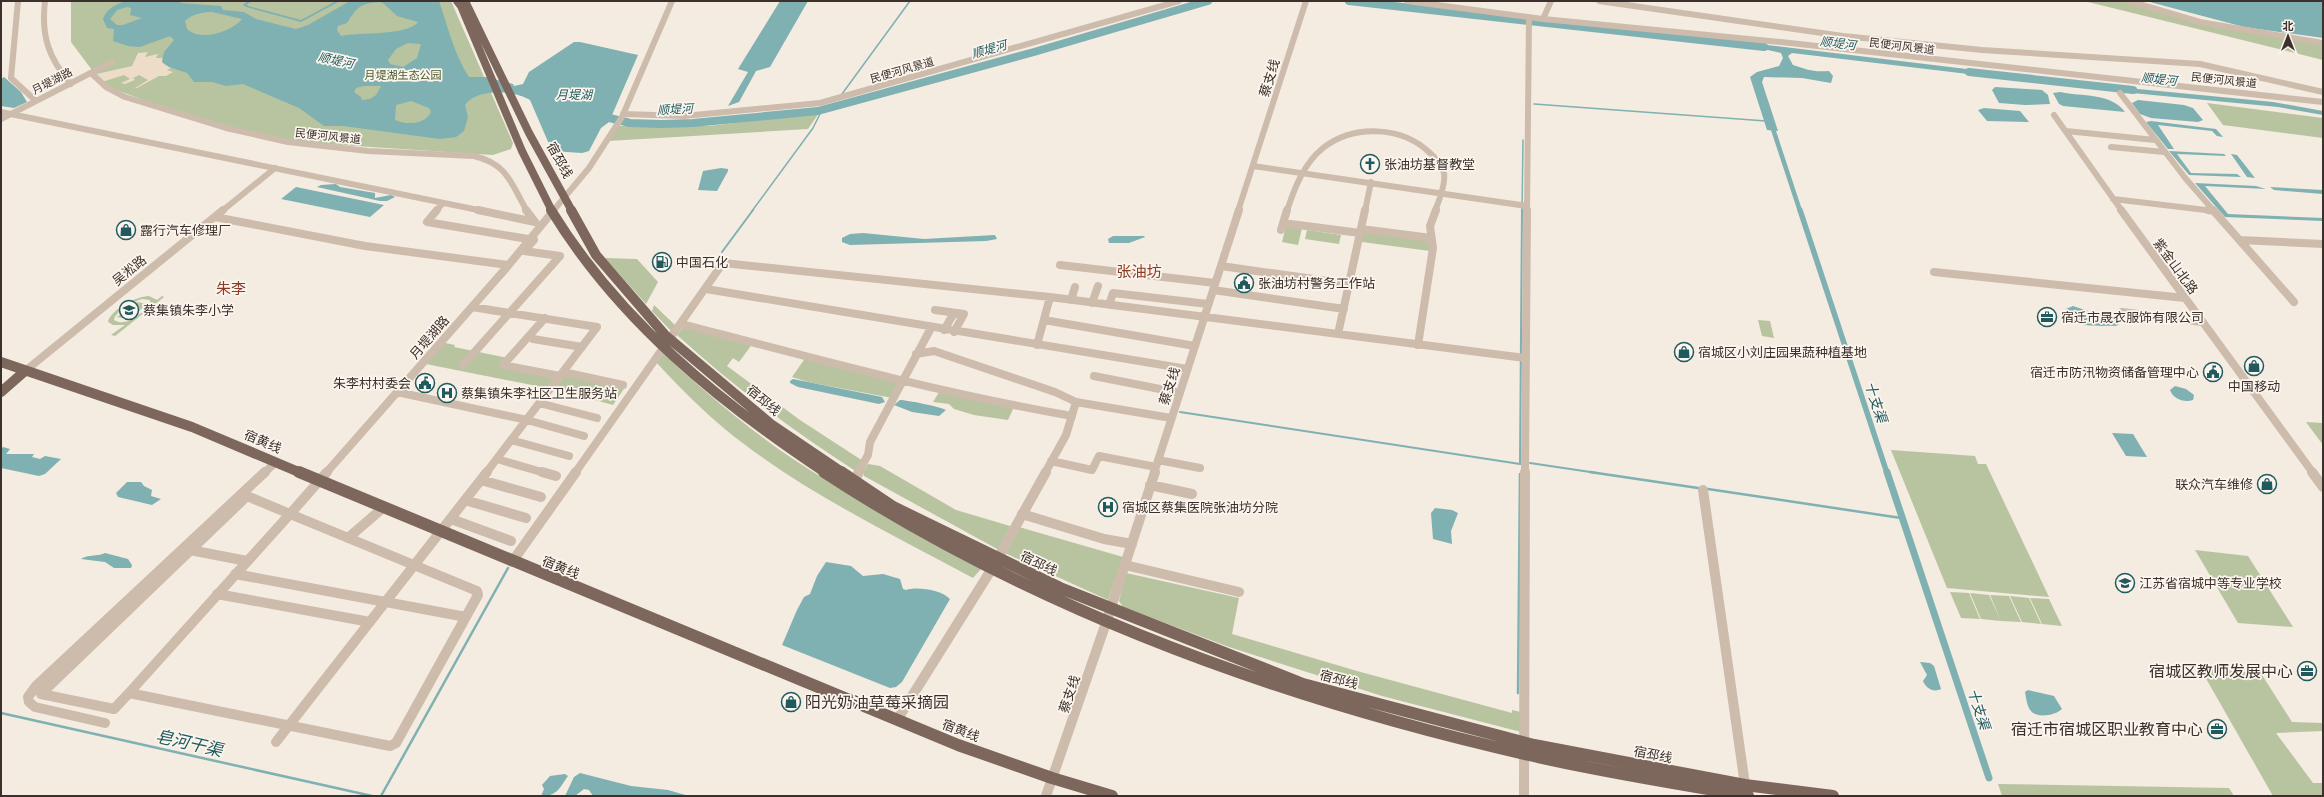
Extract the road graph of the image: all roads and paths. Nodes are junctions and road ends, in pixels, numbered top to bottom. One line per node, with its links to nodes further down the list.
1 (18, 1): 20 (street)
2 (45, 1): 17 (street)
3 (457, 1): 41 (main road, 宿邳线)
4 (465, 1): 36 (main road, 宿邳线)
5 (672, 1): 24 (street, 月堤湖路)
6 (1179, 1): 24 (street, 民便河风景道)
7 (1306, 1): 31 (street, 蔡支线)
8 (1407, 1): 13 (street, 民便河风景道)
9 (1551, 1): 12 (street)
10 (1599, 1): 18 (street)
11 (2129, 1): 14 (street)
12 (1542, 19): 13 (street, 民便河风景道); 21 (street, 民便河风景道)
13 (1529, 20): 39 (street)
14 (2323, 43)
15 (112, 62): 16 (street, 月堤湖路)
16 (91, 73): 17 (street, 月堤湖路); 43 (street, 民便河风景道)
17 (71, 84): 20 (street, 月堤湖路)
18 (2323, 92)
19 (2120, 93): 28 (street)
20 (36, 101): 23 (street, 月堤湖路)
21 (2323, 102)
22 (1, 112): 23 (street)
23 (10, 114): 26 (street, 月堤湖路); 32 (street)
24 (622, 115): 36 (street, 月堤湖路)
25 (2054, 115): 27 (street, 紫金山北路)
26 (1, 118)
27 (2066, 131): 28 (street); 37 (street, 紫金山北路)
28 (2155, 140): 30 (street)
29 (2111, 147): 30 (street)
30 (2164, 152): 40 (street)
31 (1253, 166): 33 (street); 51 (street, 蔡支线)
32 (274, 168): 38 (street); 42 (street, 吴淞路)
33 (1303, 172): 34 (street); 35 (street); 44 (street)
34 (1371, 182): 35 (street); 44 (street)
35 (1441, 195): 39 (street); 45 (street)
36 (565, 198): 41 (street, 月堤湖路); 81 (main road, 宿邳线)
37 (2113, 199): 40 (street); 59 (street, 紫金山北路)
38 (443, 203): 43 (street); 46 (street)
39 (1524, 206): 87 (street)
40 (2214, 211): 47 (street)
41 (553, 212): 43 (street, 月堤湖路); 81 (main road, 宿邳线)
42 (215, 217): 50 (street); 91 (street, 吴淞路)
43 (538, 225): 46 (street, 月堤湖路)
44 (1360, 231): 45 (street); 53 (street)
45 (1431, 238): 82 (street)
46 (530, 239): 50 (street, 月堤湖路); 69 (street)
47 (2240, 240): 48 (street); 61 (street)
48 (2323, 244)
49 (1060, 265): 56 (street)
50 (508, 266): 65 (street, 月堤湖路)
51 (1221, 266): 53 (street); 56 (street, 蔡支线)
52 (1934, 272): 59 (street)
53 (1349, 284): 66 (street)
54 (1075, 286): 60 (street)
55 (1098, 286): 62 (street)
56 (1214, 287): 63 (street, 蔡支线); 66 (street)
57 (706, 289): 58 (street); 75 (street); 76 (street)
58 (1050, 297): 60 (street); 73 (street)
59 (2185, 298): 74 (street, 紫金山北路)
60 (1071, 300): 62 (street)
61 (2294, 302)
62 (1092, 303): 64 (street)
63 (1208, 304): 64 (street); 71 (street, 蔡支线)
64 (1109, 305): 71 (street)
65 (472, 307): 69 (street); 97 (street, 月堤湖路)
66 (1344, 309): 79 (street)
67 (935, 310): 70 (street)
68 (2122, 312): 74 (street)
69 (510, 313): 72 (street); 89 (street)
70 (954, 313): 77 (street); 78 (street)
71 (1204, 317): 79 (street); 84 (street, 蔡支线)
72 (545, 318): 85 (street); 92 (street)
73 (1044, 320): 83 (street); 84 (street)
74 (2202, 322): 118 (street, 紫金山北路)
75 (682, 324): 81 (street); 94 (street)
76 (931, 328): 77 (street); 86 (street)
77 (944, 330): 78 (street)
78 (954, 332): 83 (street)
79 (1338, 334): 82 (street)
80 (533, 339): 85 (street)
81 (667, 343): 116 (main road, 宿邳线); 134 (street); 135 (main road, 宿邳线)
82 (1418, 344): 87 (street)
83 (1037, 345): 90 (street)
84 (1195, 346): 90 (street, 蔡支线)
85 (582, 347): 92 (street)
86 (916, 354): 94 (street); 99 (street)
87 (1522, 357): 151 (street)
88 (1, 362): 91 (main road, 宿黄线)
89 (463, 365)
90 (1187, 369): 98 (street, 蔡支线)
91 (25, 371): 96 (main road, 吴淞路); 110 (main road, 宿黄线)
92 (562, 374): 95 (street); 100 (street)
93 (1094, 376): 98 (street)
94 (902, 382): 101 (street); 116 (street)
95 (622, 385)
96 (1, 392)
97 (397, 392): 104 (street); 114 (street, 月堤湖路)
98 (1180, 393): 103 (street, 蔡支线)
99 (1076, 402): 101 (street); 103 (street)
100 (540, 403): 102 (street); 104 (street)
101 (1072, 416): 109 (street)
102 (598, 418)
103 (1172, 418): 111 (street, 蔡支线)
104 (526, 420): 105 (street); 106 (street)
105 (584, 436)
106 (511, 440): 107 (street); 108 (street)
107 (569, 456)
108 (497, 459): 113 (street); 115 (street)
109 (1051, 461): 111 (street); 125 (street)
110 (276, 462): 114 (main road, 宿黄线); 132 (street)
111 (1157, 464): 112 (street); 117 (street, 蔡支线)
112 (1200, 468)
113 (556, 476)
114 (320, 480): 123 (main road, 宿黄线); 124 (street, 月堤湖路)
115 (481, 480): 121 (street); 122 (street)
116 (854, 481): 135 (main road, 宿邳线)
117 (1150, 485): 120 (street); 131 (street, 蔡支线)
118 (2323, 487)
119 (1703, 490): 153 (street)
120 (1192, 494)
121 (541, 497)
122 (465, 500): 126 (street); 127 (street)
123 (384, 507): 128 (main road, 宿黄线); 129 (street)
124 (290, 514): 129 (street); 132 (street); 133 (street, 月堤湖路)
125 (1022, 514): 131 (street); 135 (street)
126 (526, 518)
127 (451, 519): 128 (street); 130 (street)
128 (441, 532): 134 (main road, 宿黄线); 137 (street)
129 (348, 538): 137 (street)
130 (511, 541)
131 (1132, 544): 136 (street, 蔡支线)
132 (184, 553): 133 (street); 146 (street, 月堤湖路); 148 (street)
133 (247, 561): 138 (street, 月堤湖路)
134 (512, 562): 147 (main road, 宿黄线)
135 (995, 562): 142 (main road, 宿邳线); 144 (main road, 宿邳线); 147 (street)
136 (1125, 565): 139 (street); 142 (street, 蔡支线)
137 (414, 566): 141 (street); 143 (street)
138 (235, 574): 140 (street, 月堤湖路); 141 (street)
139 (1239, 592)
140 (217, 594): 145 (street); 146 (street, 月堤湖路)
141 (386, 602): 143 (street); 145 (street)
142 (1111, 608): 144 (street, 蔡支线); 151 (main road, 宿邳线)
143 (466, 617): 149 (street)
144 (1107, 620): 151 (main road, 宿邳线); 152 (street, 蔡支线)
145 (370, 622): 149 (street)
146 (128, 693): 149 (street)
147 (897, 720): 152 (main road, 宿黄线)
148 (105, 722)
149 (289, 726): 150 (street)
150 (276, 742)
151 (1524, 749): 153 (main road, 宿邳线); 156 (street)
152 (1052, 778): 154 (street, 蔡支线); 155 (main road, 宿黄线)
153 (1746, 791): 157 (main road, 宿邳线)
154 (1046, 796)
155 (1112, 796)
156 (1524, 796)
157 (1833, 796)

